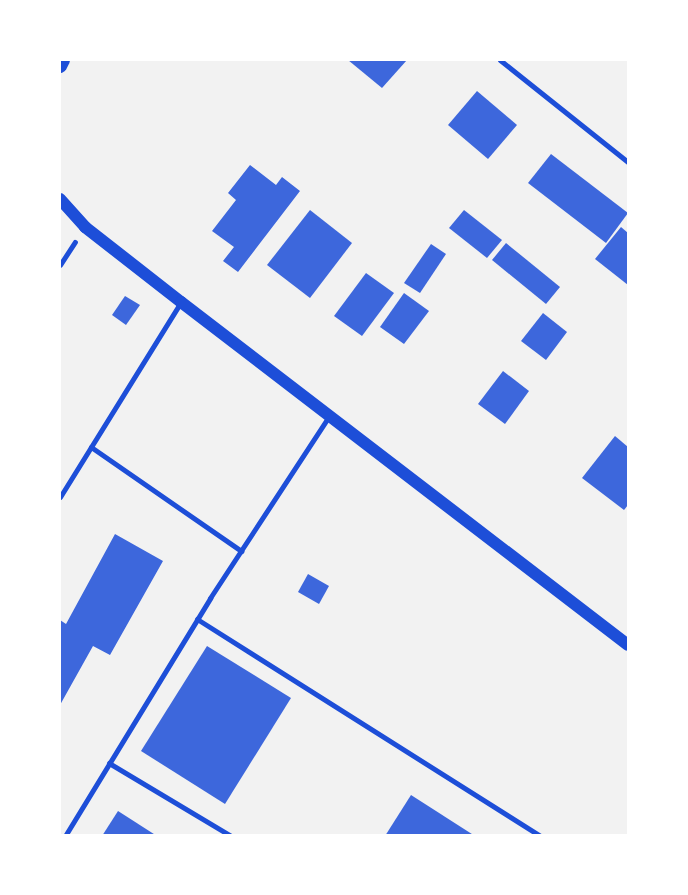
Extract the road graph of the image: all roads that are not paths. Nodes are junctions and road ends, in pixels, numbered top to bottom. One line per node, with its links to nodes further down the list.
1 (63, 60): 3 (main road)
2 (500, 60): 4 (lane)
3 (60, 66)
4 (628, 162)
5 (60, 199): 6 (street)
6 (181, 302): 7 (street); 8 (lane)
7 (328, 418): 10 (lane); 12 (street)
8 (91, 447): 9 (lane); 10 (lane)
9 (60, 497)
10 (241, 551): 11 (lane)
11 (197, 619): 13 (lane); 16 (lane)
12 (628, 645)
13 (109, 763): 14 (lane); 15 (lane)
14 (65, 835)
15 (231, 835)
16 (540, 835)

